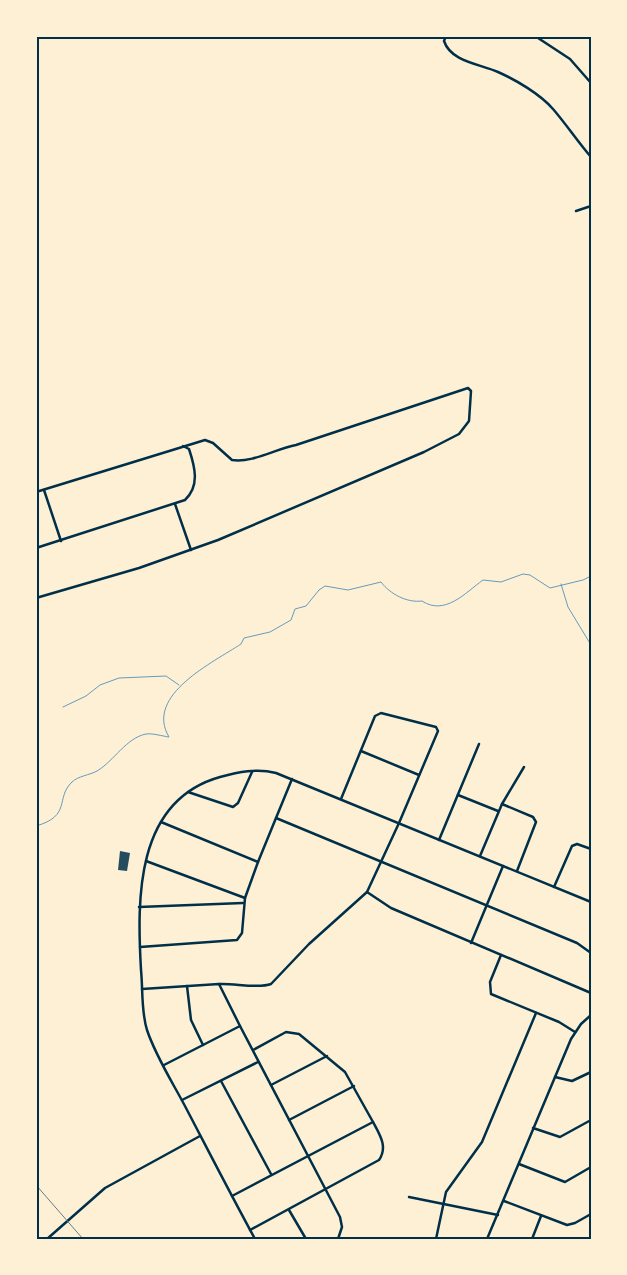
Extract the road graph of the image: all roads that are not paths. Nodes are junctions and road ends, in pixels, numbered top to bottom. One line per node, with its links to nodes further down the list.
1 (446, 36): 4 (street)
2 (535, 36): 3 (street)
3 (591, 82)
4 (591, 158)
5 (591, 206): 6 (street)
6 (576, 211)
7 (182, 446): 8 (street); 10 (street); 13 (street)
8 (44, 490): 9 (street); 11 (street)
9 (36, 492)
10 (175, 504): 11 (street); 13 (street)
11 (62, 541): 12 (street)
12 (36, 548)
13 (191, 550): 14 (street)
14 (36, 598)
15 (479, 744): 22 (street)
16 (361, 751): 19 (street); 19 (street); 23 (street)
17 (524, 767): 24 (street)
18 (253, 771): 20 (street); 21 (street); 21 (street)
19 (419, 775): 28 (street)
20 (292, 779): 23 (street); 26 (street)
21 (188, 792): 27 (street)
22 (458, 795): 25 (street); 29 (street)
23 (342, 799): 28 (street)
24 (502, 804): 25 (street); 36 (street)
25 (498, 811): 31 (street)
26 (276, 818): 33 (street); 34 (street)
27 (161, 822): 32 (street); 33 (street)
28 (399, 824): 29 (street); 34 (street)
29 (439, 840): 31 (street)
30 (591, 850): 37 (street)
31 (480, 856): 35 (street)
32 (146, 860): 39 (street); 43 (street)
33 (258, 862): 39 (street)
34 (382, 863): 38 (street); 42 (street)
35 (503, 866): 36 (street); 42 (street)
36 (516, 872): 37 (street)
37 (554, 887): 40 (street)
38 (367, 892): 44 (street); 48 (street)
39 (244, 898): 41 (street)
40 (591, 902)
41 (243, 903): 43 (street); 45 (street)
42 (486, 906): 44 (street); 46 (street)
43 (139, 907): 45 (street)
44 (471, 943): 47 (street)
45 (140, 947): 50 (street)
46 (591, 954)
47 (500, 956): 51 (street); 52 (street)
48 (218, 984): 49 (street); 54 (street)
49 (187, 986): 50 (street); 56 (street)
50 (142, 989): 60 (street)
51 (591, 993)
52 (536, 1014): 55 (street); 80 (street)
53 (591, 1015): 55 (street)
54 (240, 1026): 56 (street); 57 (street)
55 (575, 1032): 62 (street)
56 (203, 1045): 60 (street)
57 (253, 1050): 58 (street); 59 (street)
58 (327, 1056): 64 (street); 65 (street)
59 (259, 1061): 63 (street); 64 (street)
60 (164, 1065): 66 (street)
61 (591, 1072): 62 (street)
62 (554, 1076): 70 (street)
63 (221, 1080): 66 (street); 75 (street)
64 (271, 1085): 67 (street)
65 (354, 1086): 67 (street); 69 (street)
66 (182, 1100): 71 (street)
67 (289, 1120): 72 (street)
68 (591, 1120): 70 (street)
69 (373, 1122): 72 (street); 76 (street)
70 (534, 1128): 73 (street)
71 (200, 1136): 77 (street); 86 (street)
72 (307, 1156): 75 (street); 76 (street)
73 (518, 1164): 74 (street); 79 (street)
74 (591, 1167)
75 (271, 1175): 77 (street)
76 (326, 1190): 81 (street); 89 (street)
77 (232, 1196): 85 (street)
78 (409, 1197): 80 (street)
79 (504, 1201): 83 (street); 84 (street)
80 (442, 1203): 83 (street); 90 (street)
81 (289, 1210): 85 (street); 88 (street)
82 (591, 1214): 84 (street)
83 (498, 1215): 91 (street)
84 (541, 1216): 92 (street)
85 (250, 1230): 87 (street)
86 (46, 1239)
87 (254, 1239)
88 (306, 1239)
89 (338, 1239)
90 (436, 1239)
91 (487, 1239)
92 (532, 1239)

